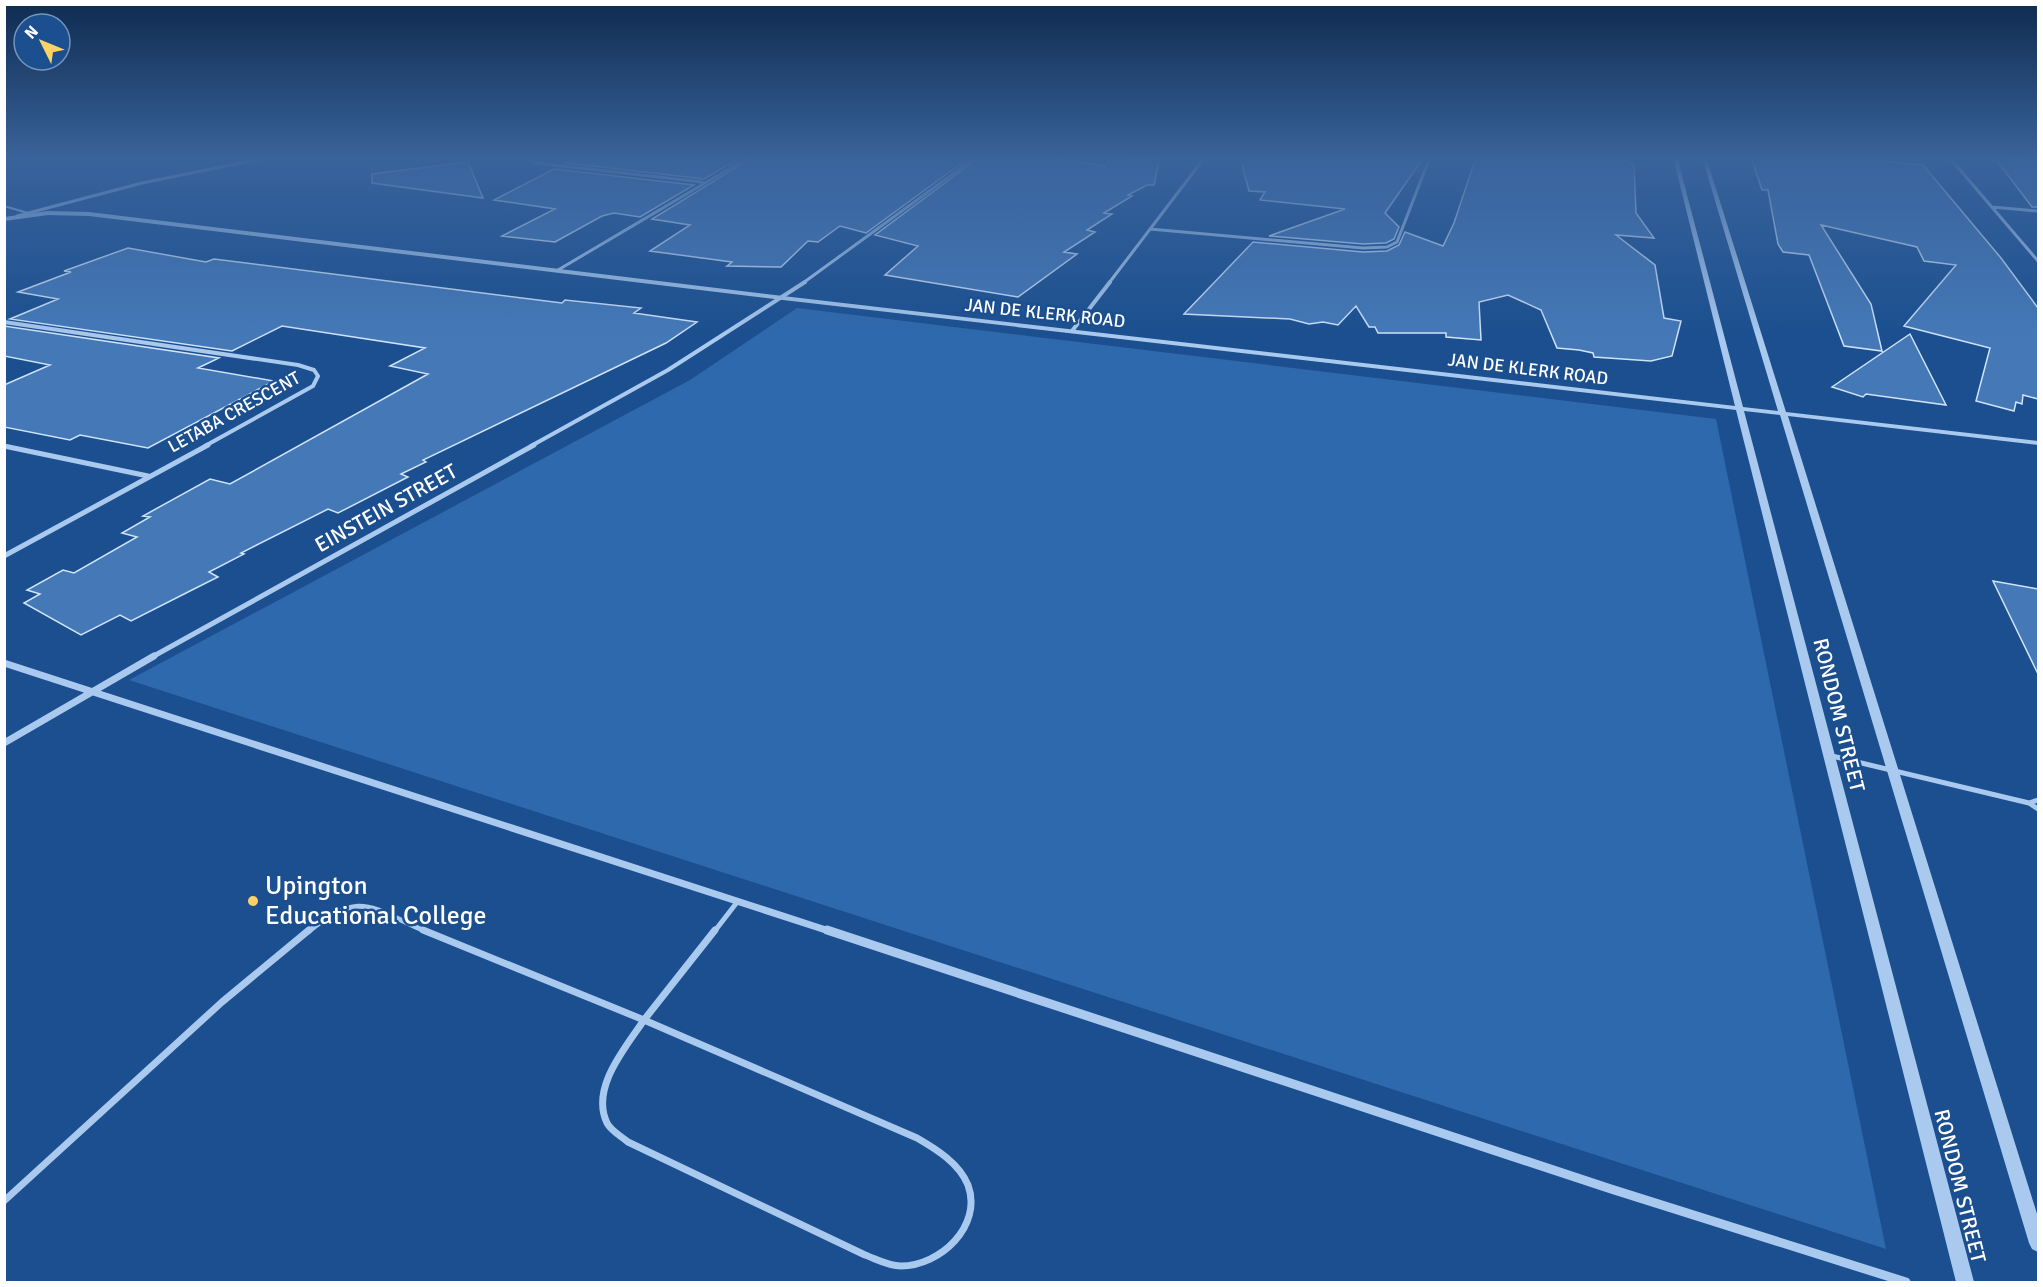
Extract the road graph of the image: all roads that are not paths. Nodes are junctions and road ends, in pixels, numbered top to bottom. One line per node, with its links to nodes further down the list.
1 (115, 217): 11 (street, JAN DE KLERK ROAD)
2 (645, 217): 11 (street)
3 (894, 217): 12 (street, EINSTEIN STREET)
4 (1159, 217): 9 (street)
5 (1408, 217): 9 (street)
6 (1691, 217): 15 (street, RONDOM STREET)
7 (1723, 217): 16 (street, RONDOM STREET)
8 (2001, 217): 10 (street)
9 (1150, 229): 14 (street)
10 (2038, 261)
11 (558, 270): 12 (street, JAN DE KLERK ROAD)
12 (783, 298): 14 (street, JAN DE KLERK ROAD); 22 (street, EINSTEIN STREET)
13 (4, 322): 19 (street, LETABA CRESCENT)
14 (1072, 331): 15 (street, JAN DE KLERK ROAD)
15 (1741, 409): 16 (street, JAN DE KLERK ROAD); 24 (street, RONDOM STREET)
16 (1784, 414): 17 (street, JAN DE KLERK ROAD); 25 (street, RONDOM STREET)
17 (2038, 443)
18 (4, 446): 19 (street)
19 (149, 476): 20 (street, LETABA CRESCENT)
20 (4, 556)
21 (4, 663): 22 (street)
22 (93, 690): 23 (street, EINSTEIN STREET); 29 (street)
23 (4, 743)
24 (1829, 756): 25 (lane); 34 (street, RONDOM STREET)
25 (1892, 770): 27 (lane); 32 (street, RONDOM STREET)
26 (2038, 800): 27 (lane)
27 (2029, 803): 28 (lane)
28 (2038, 808)
29 (738, 901): 30 (lane); 33 (street)
30 (645, 1020): 30 (lane); 31 (lane)
31 (4, 1202)
32 (2038, 1243)
33 (1906, 1282)
34 (1965, 1282)

